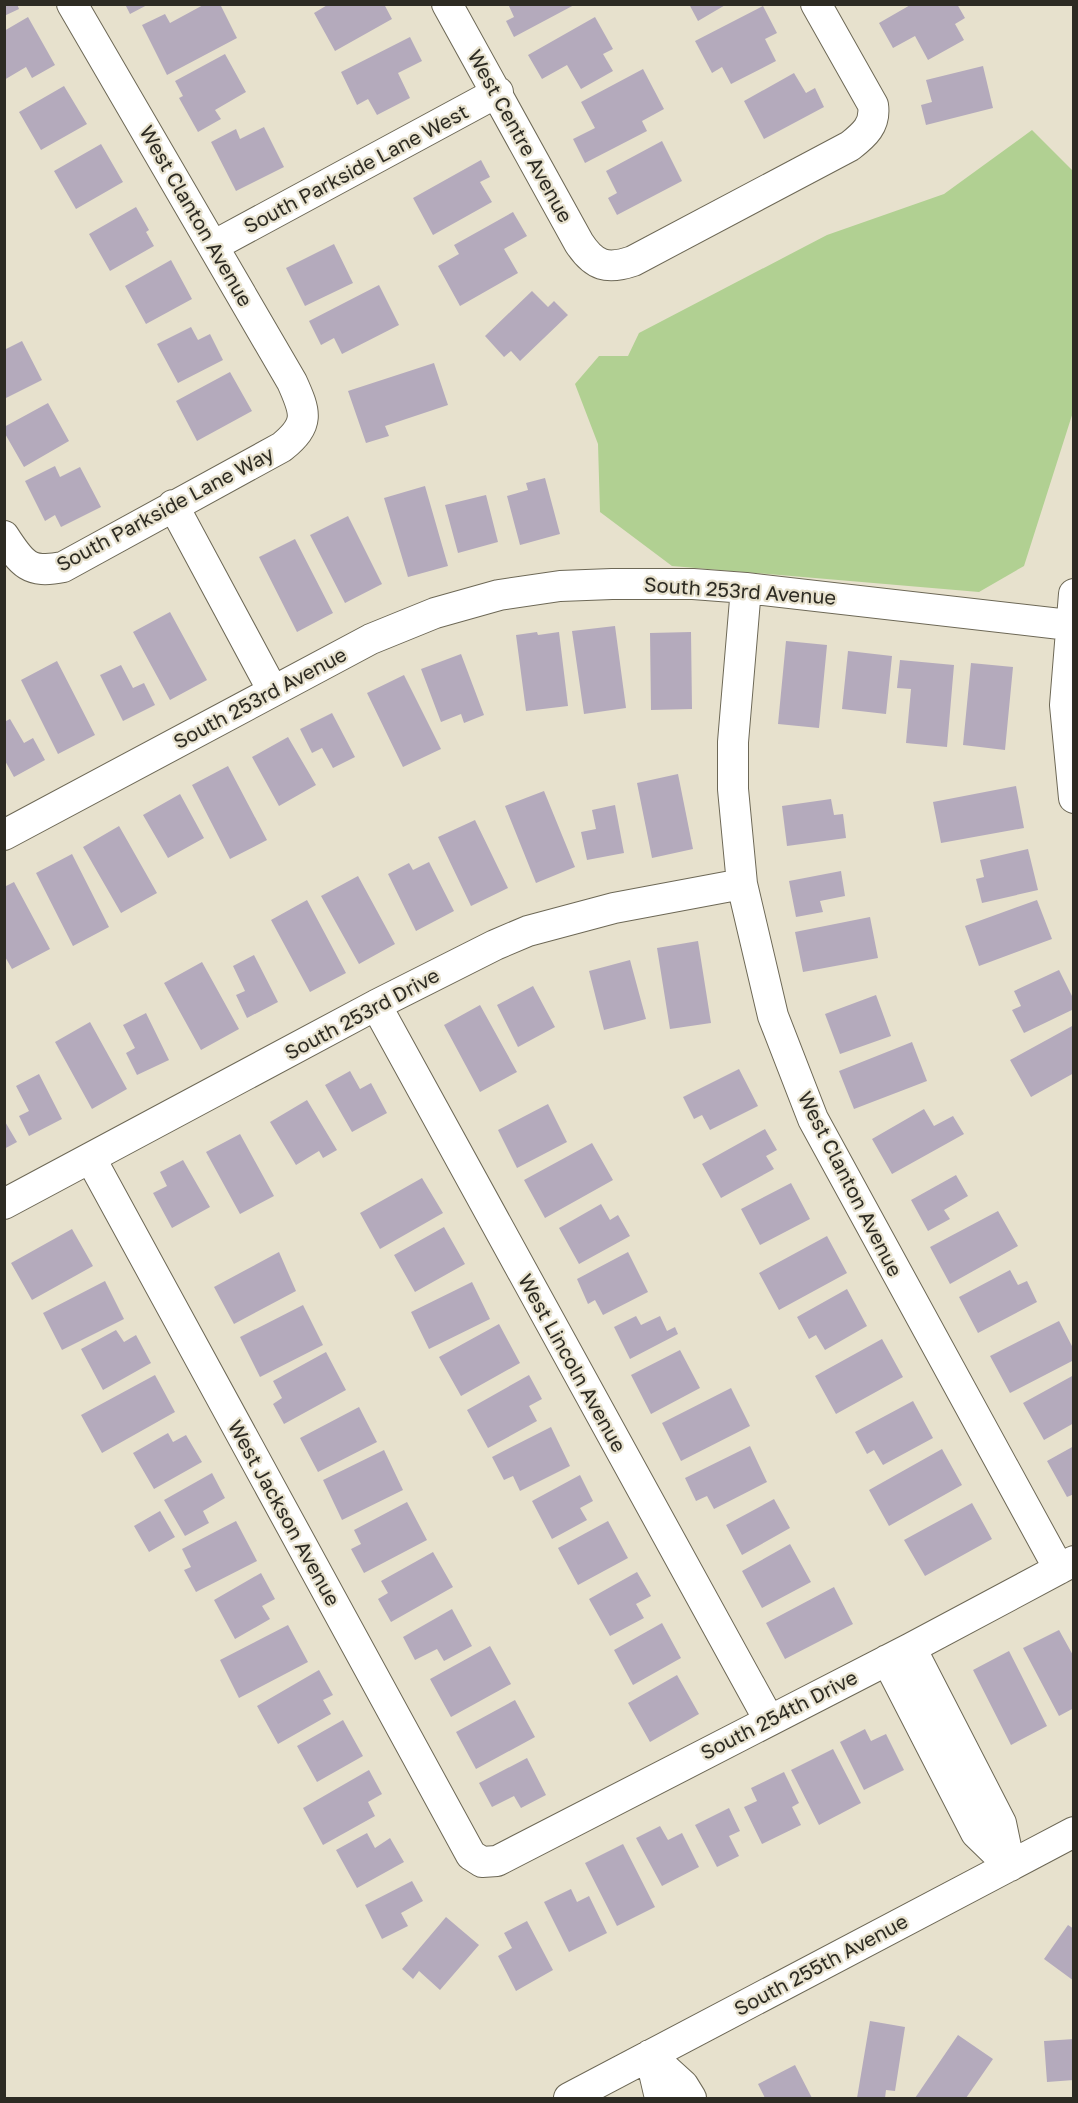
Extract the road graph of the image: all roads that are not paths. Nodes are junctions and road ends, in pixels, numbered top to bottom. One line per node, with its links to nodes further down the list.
1 (72, 4): 5 (street, West Clanton Avenue)
2 (447, 4): 4 (street, West Centre Avenue)
3 (816, 4): 4 (street, West Centre Avenue)
4 (498, 92): 5 (street, South Parkside Lane West)
5 (213, 246): 6 (street, West Clanton Avenue)
6 (300, 432): 7 (street, South Parkside Lane Way)
7 (173, 505): 8 (street, South Parkside Lane Way); 12 (street)
8 (4, 536)
9 (746, 588): 11 (street, South 253rd Avenue); 12 (street, South 253rd Avenue); 15 (street, West Clanton Avenue)
10 (1074, 594): 11 (street)
11 (1069, 625): 13 (street)
12 (273, 691): 14 (street, South 253rd Avenue)
13 (1074, 798)
14 (4, 835)
15 (742, 884): 16 (street, South 253rd Drive); 19 (street, West Clanton Avenue)
16 (376, 1005): 17 (street, South 253rd Drive); 21 (street, West Lincoln Avenue)
17 (91, 1159): 18 (street, South 253rd Drive); 23 (street, West Jackson Avenue)
18 (4, 1204)
19 (1066, 1565): 20 (street, South 254th Drive)
20 (898, 1654): 21 (street, South 254th Drive); 24 (street)
21 (769, 1720): 23 (street, South 254th Drive)
22 (1074, 1832): 24 (street, South 255th Avenue)
23 (482, 1862)
24 (1010, 1866): 25 (street, South 255th Avenue)
25 (650, 2055): 26 (street, South 255th Avenue); 27 (street); 28 (street)
26 (569, 2098)
27 (660, 2098)
28 (691, 2098)

